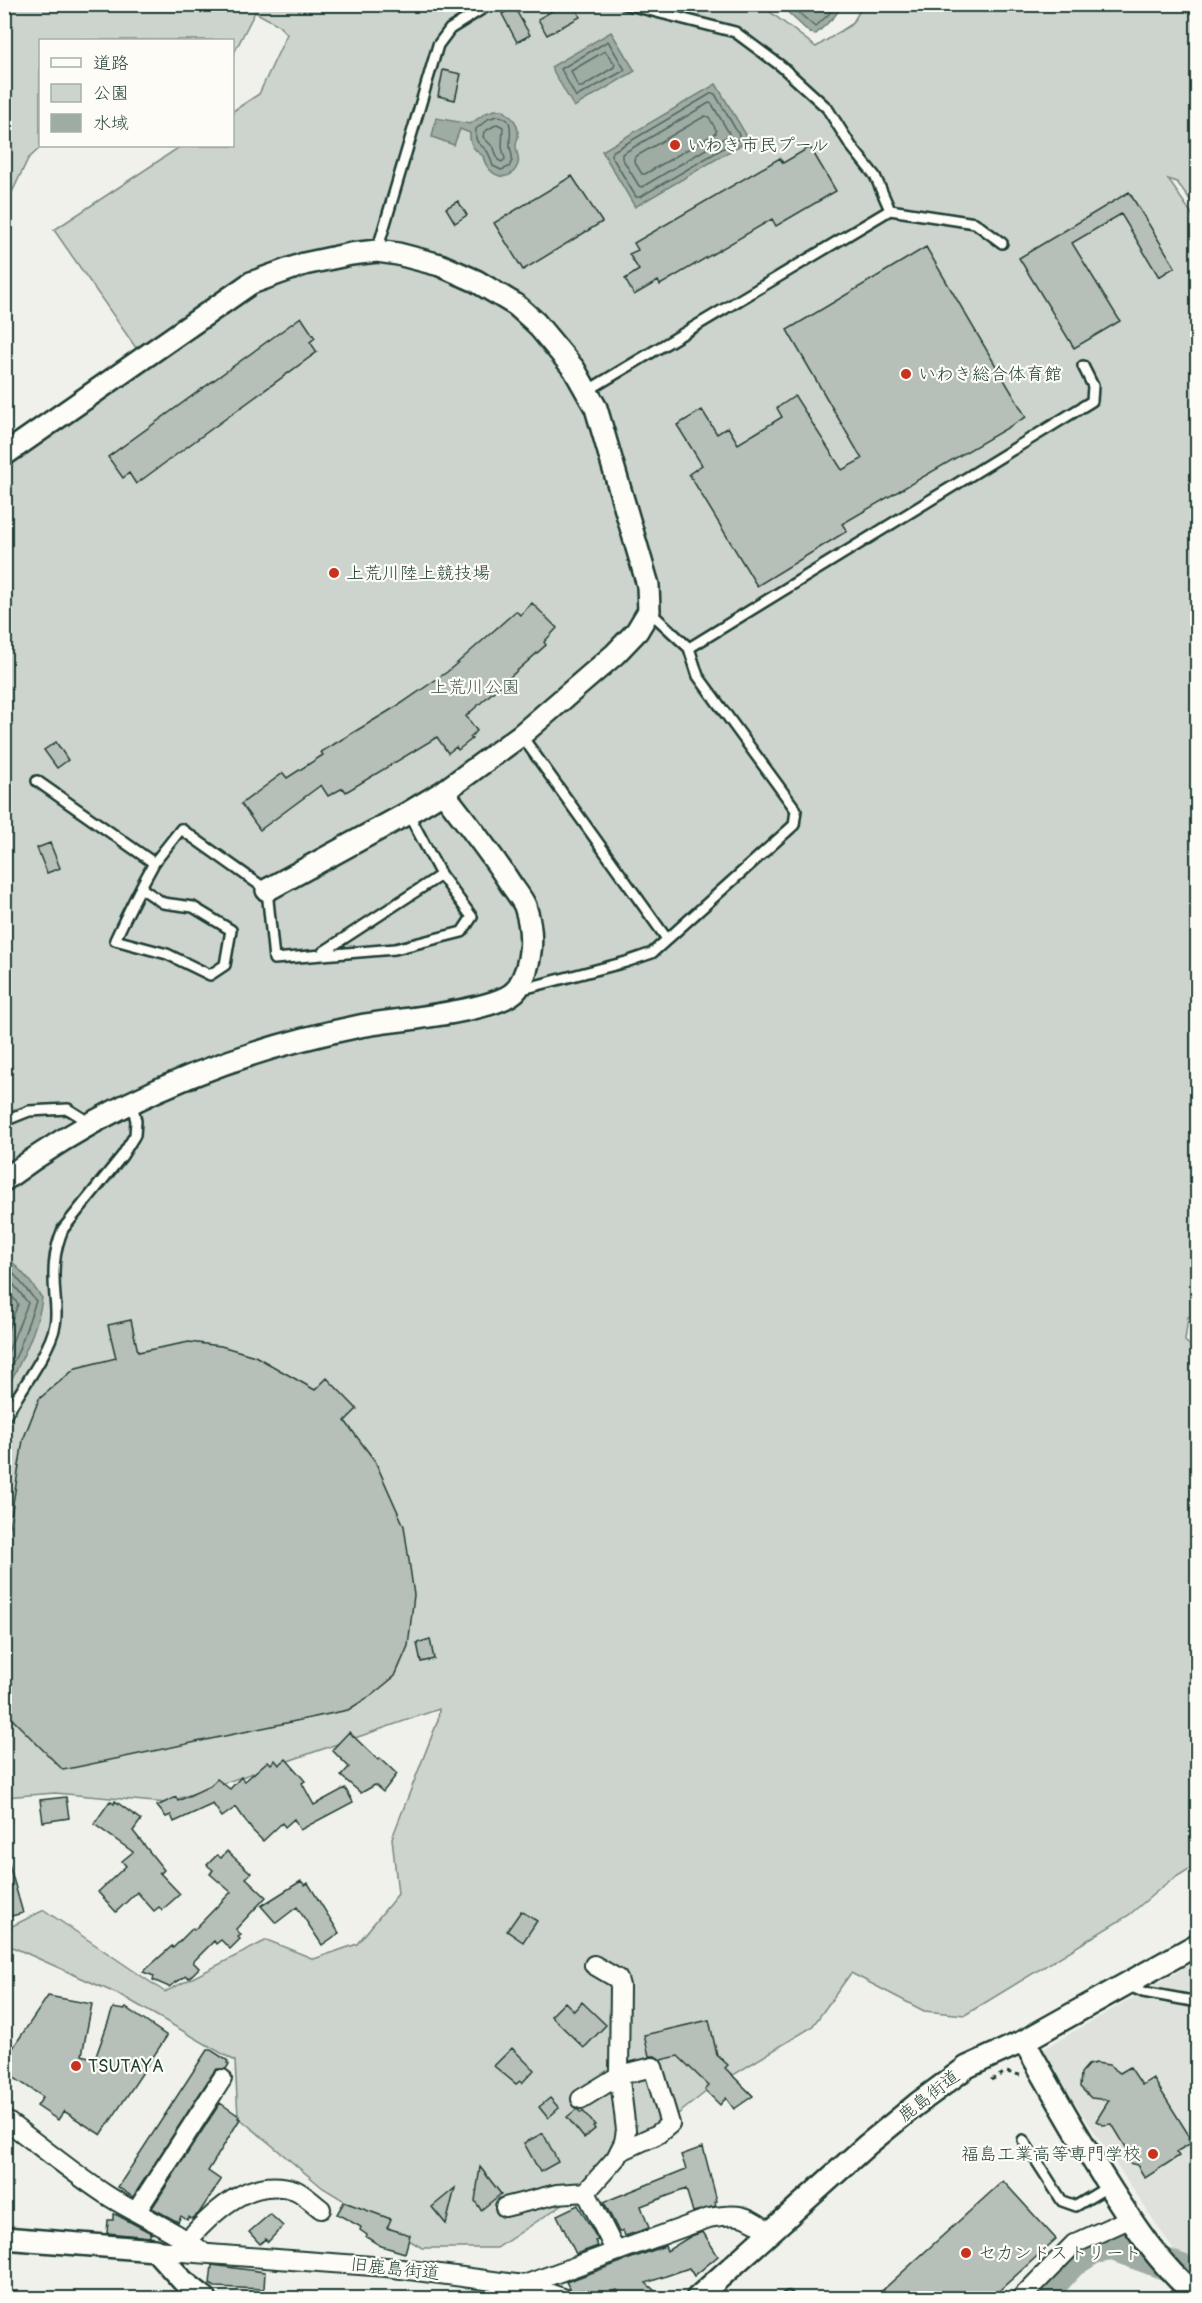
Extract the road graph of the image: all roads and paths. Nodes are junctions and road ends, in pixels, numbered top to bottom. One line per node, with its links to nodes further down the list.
1 (490, 4): 5 (lane)
2 (625, 4): 3 (lane)
3 (890, 210): 4 (lane); 7 (lane)
4 (1002, 243)
5 (377, 252): 7 (street); 8 (street)
6 (1083, 366): 10 (lane)
7 (587, 391): 9 (street)
8 (4, 455)
9 (650, 611): 10 (lane); 11 (street)
10 (689, 648): 19 (lane)
11 (521, 735): 13 (street); 19 (lane)
12 (37, 781): 15 (lane)
13 (443, 792): 14 (street); 21 (street)
14 (408, 813): 16 (lane); 18 (street)
15 (154, 863): 17 (lane); 18 (lane)
16 (441, 875): 20 (lane); 20 (lane)
17 (141, 888): 17 (lane)
18 (267, 890): 20 (lane)
19 (667, 939): 21 (lane)
20 (320, 954)
21 (516, 991): 22 (street)
22 (132, 1103): 24 (street); 26 (lane)
23 (4, 1121): 24 (lane)
24 (92, 1124): 25 (street)
25 (4, 1180)
26 (4, 1418)
27 (1197, 1944): 29 (street, 鹿島街道)
28 (594, 1965): 32 (street)
29 (1125, 1984): 30 (lane); 31 (street, 鹿島街道)
30 (1197, 2002)
31 (1024, 2041): 38 (street); 44 (street, 鹿島街道)
32 (620, 2075): 34 (street); 37 (street); 37 (street)
33 (222, 2079): 42 (street)
34 (581, 2099)
35 (4, 2119): 42 (street)
36 (1023, 2140): 38 (lane)
37 (619, 2152): 39 (street)
38 (1109, 2186): 43 (street)
39 (586, 2192): 40 (street); 48 (street)
40 (505, 2208)
41 (321, 2210): 46 (street)
42 (136, 2212): 46 (street)
43 (1129, 2219): 51 (street); 55 (street)
44 (769, 2232): 48 (street, 旧鹿島街道); 54 (street, 鹿島街道)
45 (4, 2238): 47 (street, 旧鹿島街道)
46 (188, 2240): 49 (street)
47 (155, 2250): 49 (street, 旧鹿島街道); 52 (street)
48 (615, 2250): 50 (street, 旧鹿島街道)
49 (204, 2253): 50 (street, 旧鹿島街道)
50 (524, 2284): 53 (street)
51 (1194, 2294)
52 (205, 2298)
53 (563, 2298)
54 (697, 2298)
55 (1021, 2298)

